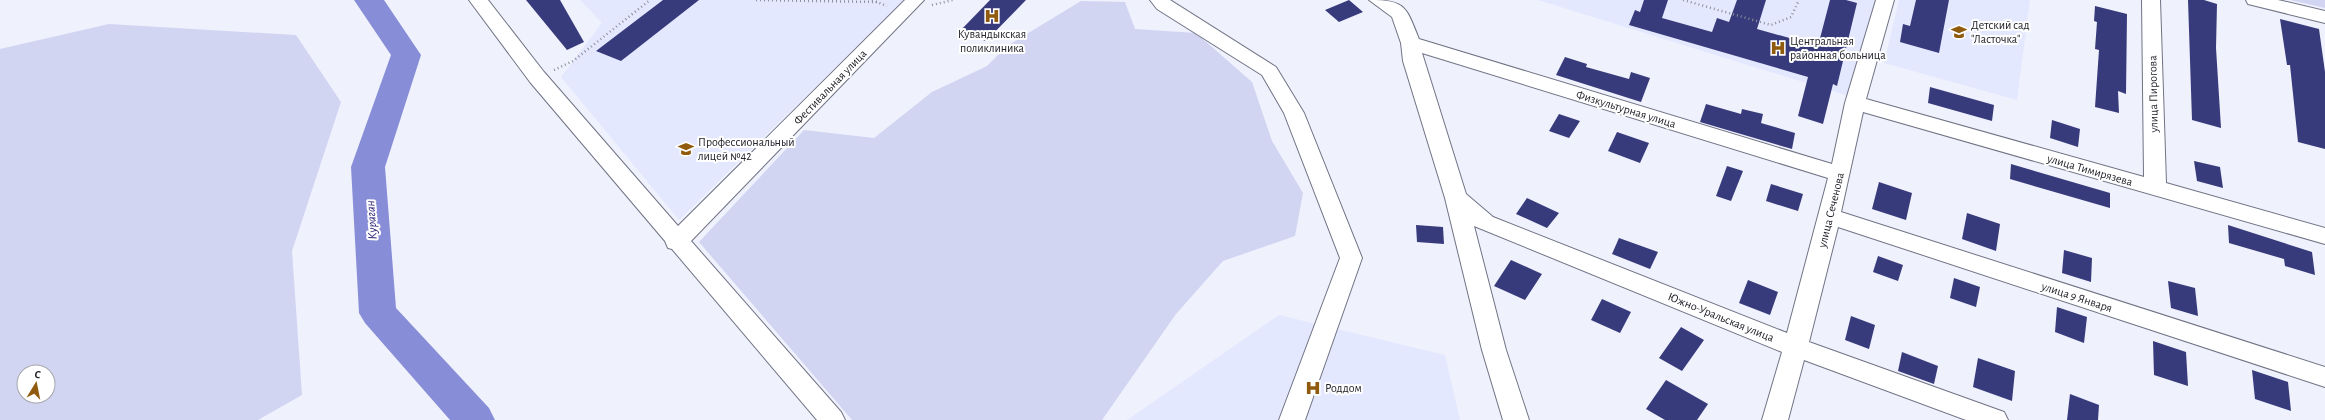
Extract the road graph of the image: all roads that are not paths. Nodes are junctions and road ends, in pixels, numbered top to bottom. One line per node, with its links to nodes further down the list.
1 (478, 0): 16 (street)
2 (915, 0): 16 (street, Фестивальная улица)
3 (1159, 0): 20 (street)
4 (1378, 0): 9 (street)
5 (1885, 0): 10 (street, улица Сеченова)
6 (2151, 0): 12 (street, улица Пирогова)
7 (2255, 0): 8 (street)
8 (2325, 17)
9 (1411, 43): 11 (street, Физкультурная улица); 13 (street)
10 (1855, 103): 11 (street, улица Сеченова); 12 (street, улица Тимирязева)
11 (1840, 174): 14 (street, улица Сеченова)
12 (2155, 188): 15 (street, улица Тимирязева)
13 (1456, 198): 17 (street, Южно-Уральская улица); 21 (street)
14 (1830, 216): 17 (street, улица Сеченова); 18 (street, улица 9 Января)
15 (2325, 236)
16 (676, 242): 19 (street)
17 (1796, 347): 22 (street, улица Сеченова); 23 (street, Южно-Уральская улица)
18 (2325, 377)
19 (832, 420)
20 (1292, 420)
21 (1516, 420)
22 (1775, 420)
23 (1996, 420)

